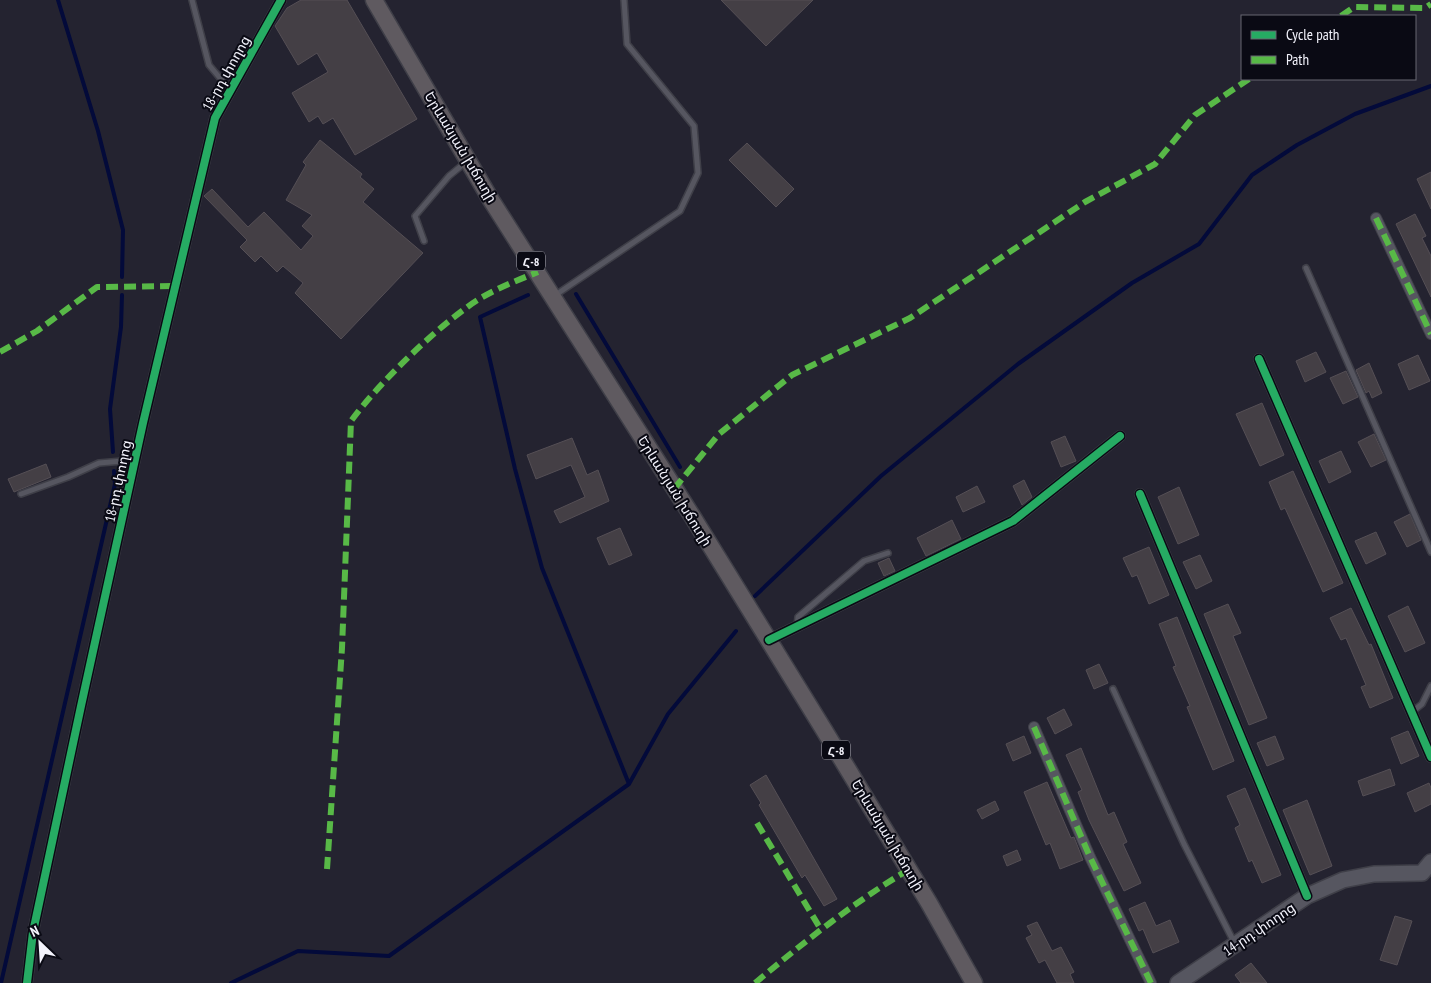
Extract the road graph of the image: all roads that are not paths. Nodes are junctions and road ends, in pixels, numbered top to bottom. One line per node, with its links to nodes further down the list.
1 (192, 0): 5 (lane)
2 (281, 0): 5 (street, 18-րդ փողոց)
3 (374, 0): 6 (main road, Երևանյան խճուղի / Հ-8)
4 (624, 0): 10 (lane)
5 (230, 90): 14 (street, 18-րդ փողոց)
6 (468, 160): 8 (lane); 10 (main road, Երևանյան խճուղի / Հ-8)
7 (1376, 218): 11 (street)
8 (424, 241)
9 (1306, 268): 17 (lane)
10 (554, 296): 20 (main road, Երևանյան խճուղի / Հ-8)
11 (1431, 334)
12 (1260, 359): 23 (street)
13 (1120, 436): 19 (street)
14 (135, 460): 15 (lane); 29 (street, 18-րդ փողոց)
15 (21, 494)
16 (1140, 494): 27 (street)
17 (1431, 552)
18 (888, 553): 19 (lane)
19 (797, 627): 20 (street)
20 (769, 640): 30 (main road, Երևանյան խճուղի / Հ-8)
21 (1431, 686): 23 (lane)
22 (1113, 689): 28 (lane)
23 (1412, 712): 25 (street)
24 (1034, 727): 31 (street)
25 (1431, 757)
26 (1428, 870): 27 (street, 14-րդ փողոց)
27 (1307, 896): 28 (street, 14-րդ փողոց)
28 (1235, 944): 32 (street, 14-րդ փողոց)
29 (27, 983)
30 (974, 983)
31 (1151, 983)
32 (1178, 983)

